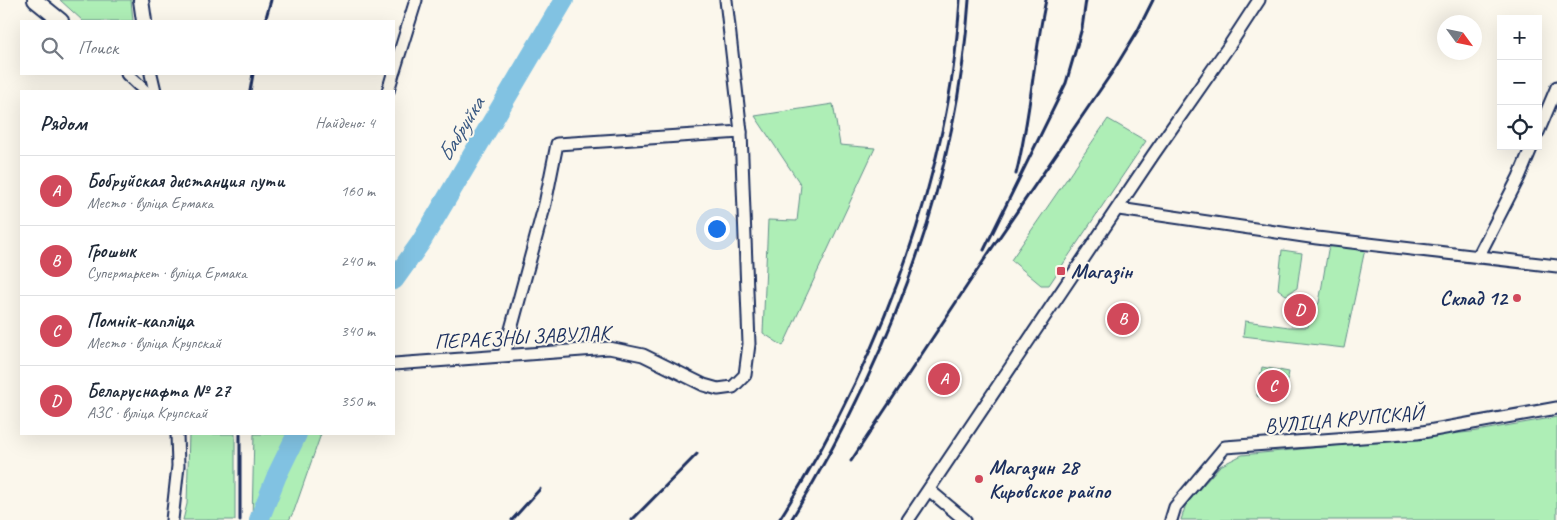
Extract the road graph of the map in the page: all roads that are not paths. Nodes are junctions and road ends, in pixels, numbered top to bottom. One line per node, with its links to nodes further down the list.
1 (35, 0): 6 (main road)
2 (141, 0): 7 (main road)
3 (416, 0): 8 (street)
4 (726, 0): 17 (street)
5 (1259, 0): 19 (street)
6 (61, 20)
7 (144, 20)
8 (395, 67)
9 (128, 75): 13 (street)
10 (151, 75): 14 (street)
11 (392, 75): 15 (street)
12 (1557, 87): 16 (street)
13 (144, 90)
14 (155, 90)
15 (388, 90)
16 (1542, 123)
17 (741, 132): 22 (street); 22 (street, ПЕРАЕЗНЫ ЗАВУЛАК)
18 (1530, 150): 20 (street)
19 (1118, 209): 20 (street); 26 (street)
20 (1478, 257): 21 (street)
21 (1557, 266)
22 (504, 355): 23 (street, ПЕРАЕЗНЫ ЗАВУЛАК)
23 (395, 364)
24 (1557, 408): 30 (street, ВУЛІЦА КРУПСКАЙ)
25 (177, 435): 27 (street)
26 (929, 490): 28 (street); 29 (street)
27 (172, 520)
28 (908, 520)
29 (965, 520)
30 (1171, 520)

